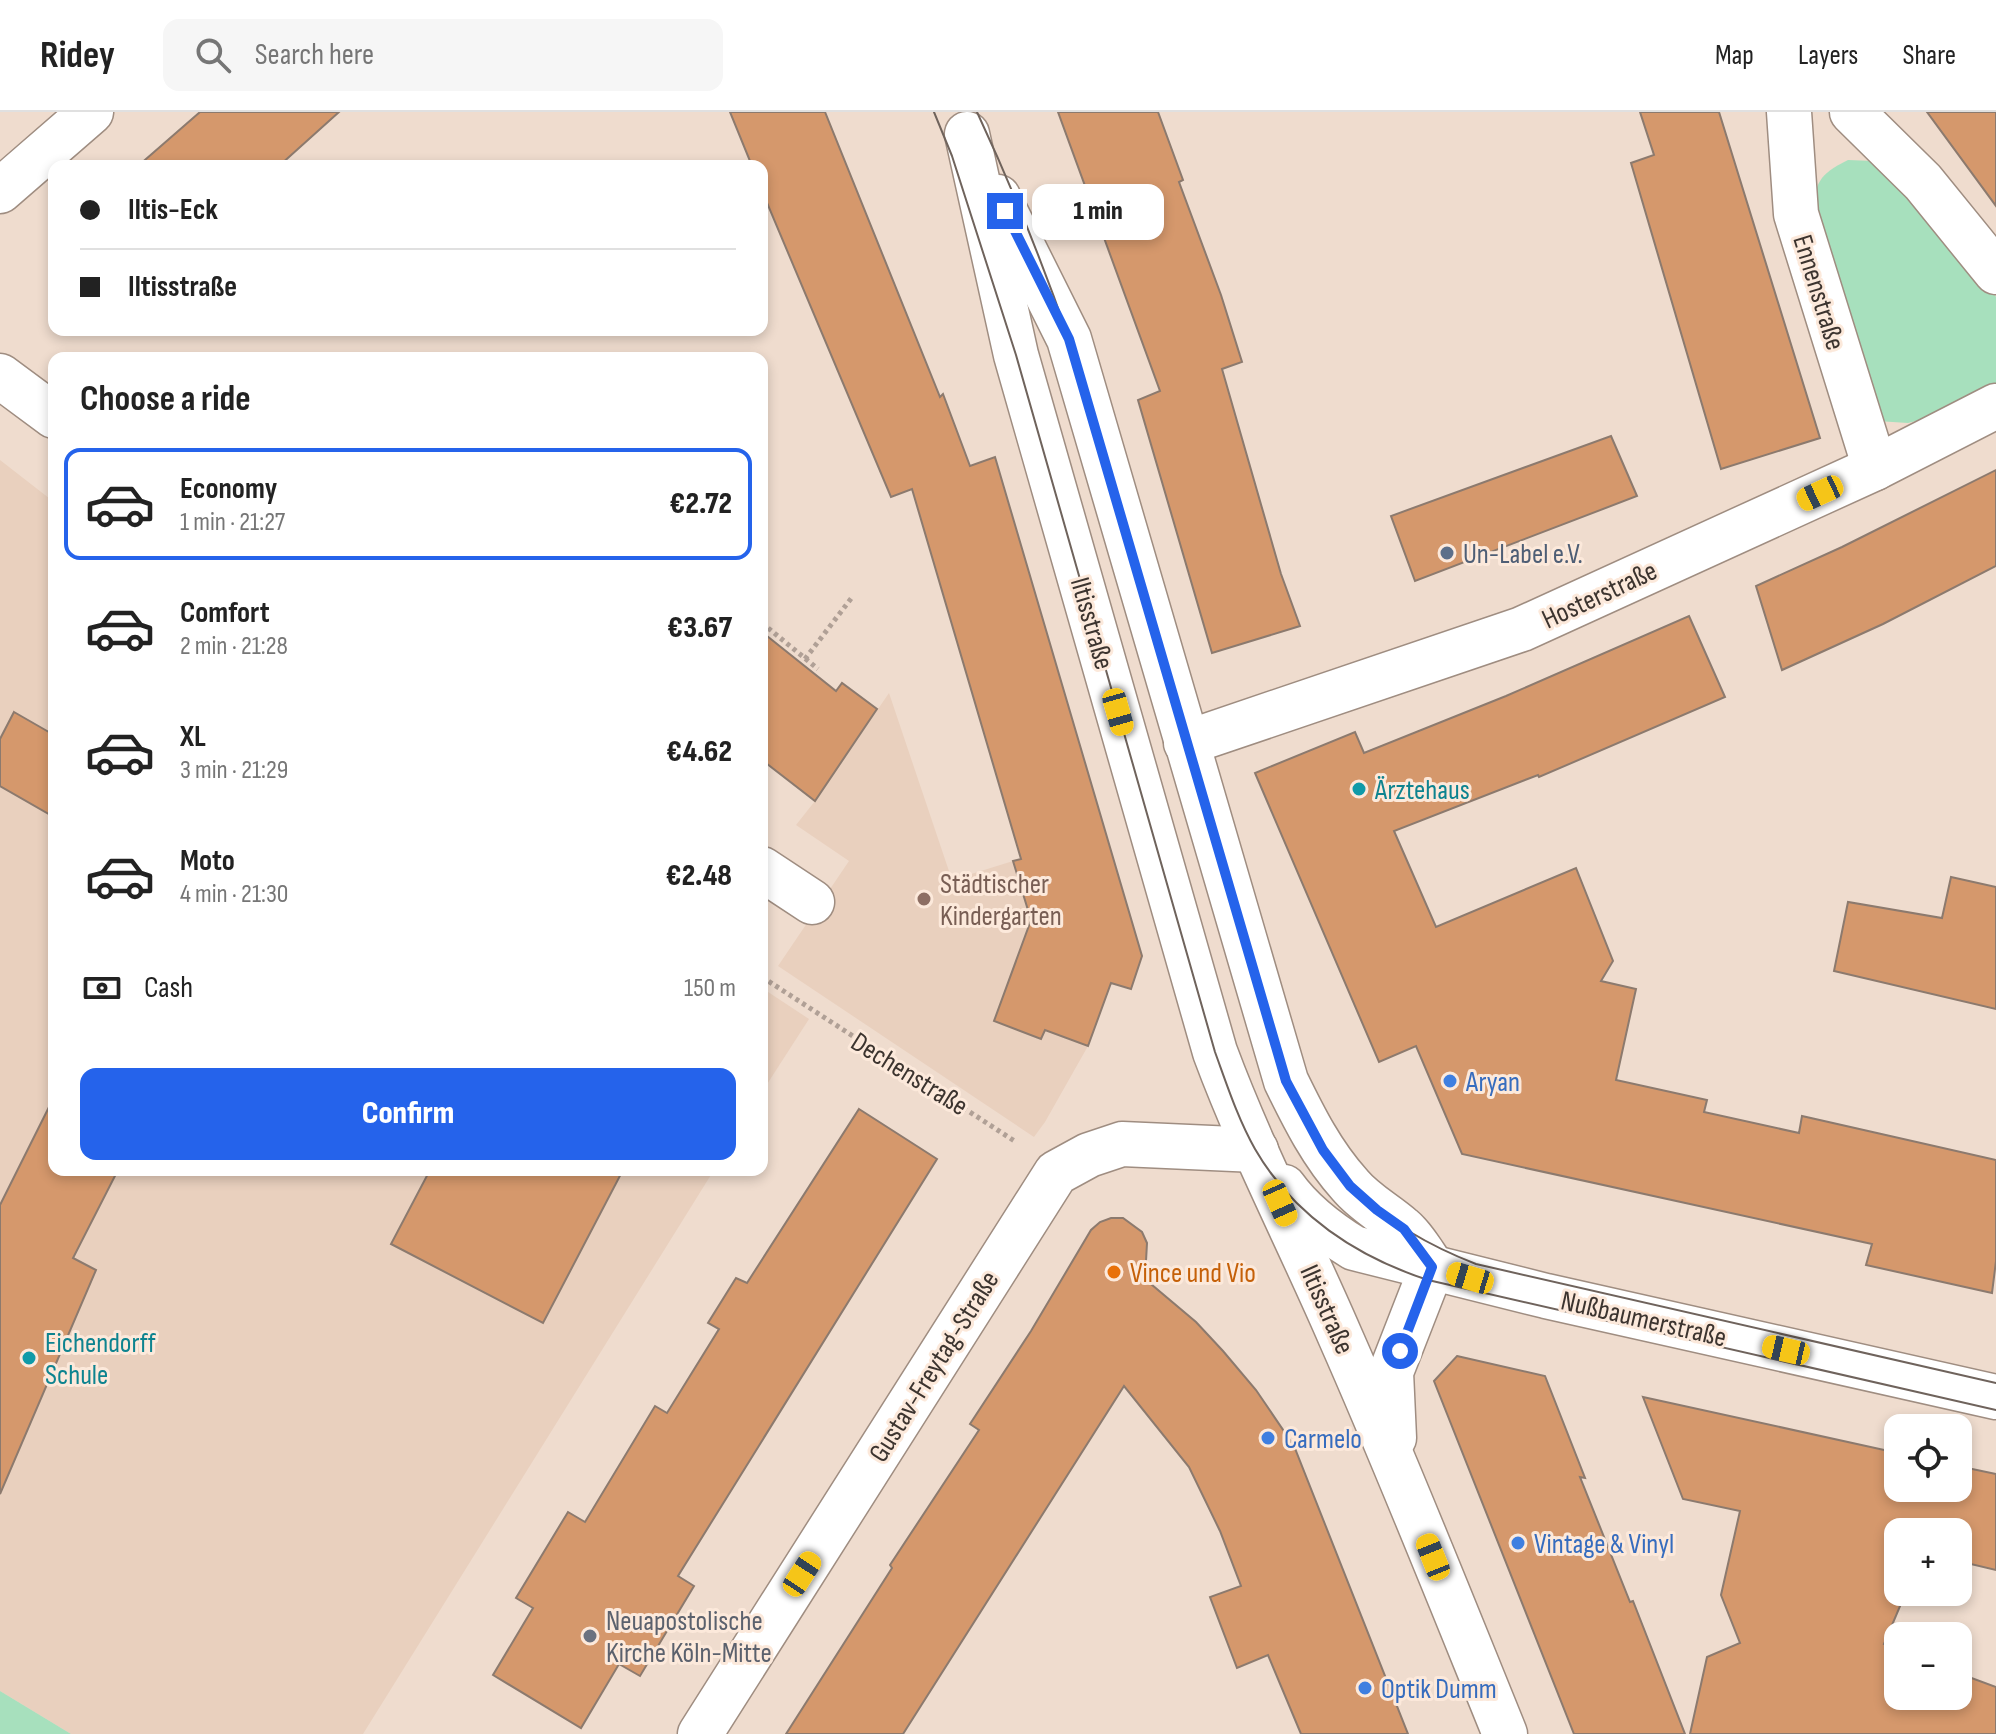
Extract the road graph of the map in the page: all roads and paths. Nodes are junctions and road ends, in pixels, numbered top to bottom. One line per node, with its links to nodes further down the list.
1 (91, 112): 5 (street)
2 (1789, 112): 10 (street, Ennenstraße)
3 (1852, 112): 6 (street)
4 (962, 123): 15 (street, Iltisstraße); 19 (street, Iltisstraße)
5 (0, 191)
6 (1996, 272)
7 (0, 376): 9 (street)
8 (1996, 406): 10 (street, Hosterstraße)
9 (48, 412)
10 (1875, 468): 15 (street, Hosterstraße)
11 (853, 596): 13 (path)
12 (768, 628): 13 (path)
13 (805, 659): 14 (path)
14 (818, 669)
15 (1186, 743): 21 (street, Iltisstraße)
16 (768, 873): 17 (street)
17 (812, 902)
18 (768, 981): 20 (path, Dechenstraße)
19 (1256, 1150): 20 (street, Gustav-Freytag-Straße); 21 (street, Iltisstraße); 23 (street, Iltisstraße)
20 (1056, 1173): 24 (street, Gustav-Freytag-Straße)
21 (1432, 1267): 22 (street, Nußbaumerstraße); 23 (street, Iltisstraße)
22 (1996, 1397)
23 (1397, 1468): 25 (street, Iltisstraße)
24 (700, 1734)
25 (1505, 1734)

